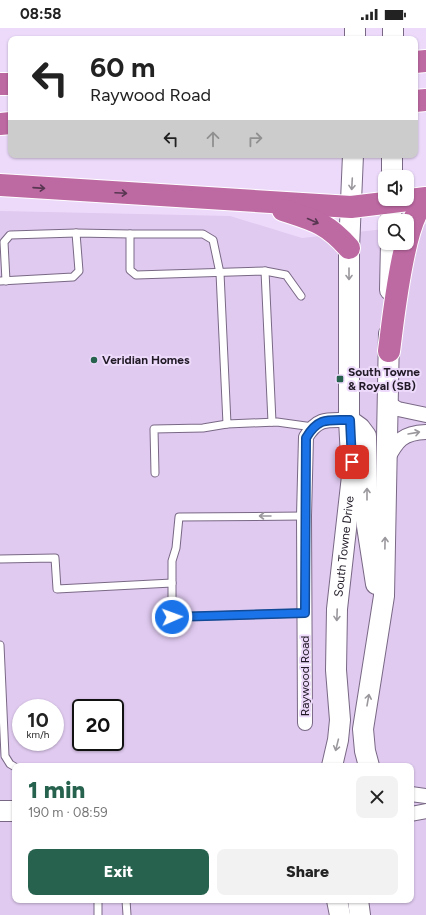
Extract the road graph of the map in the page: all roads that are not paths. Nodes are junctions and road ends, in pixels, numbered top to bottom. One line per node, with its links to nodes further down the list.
1 (353, 158): 6 (street, South Towne Drive, one-way to 6)
2 (0, 185): 4 (highway, one-way to 4)
3 (426, 198): 7 (highway)
4 (250, 200): 6 (highway); 10 (highway, one-way to 10)
5 (426, 201): 16 (highway)
6 (351, 207): 7 (highway); 10 (street, South Towne Drive)
7 (392, 208)
8 (76, 233): 9 (lane); 14 (lane); 14 (lane)
9 (130, 234): 13 (lane); 13 (lane)
10 (349, 248): 19 (street, South Towne Drive, one-way to 19)
11 (391, 250): 16 (street)
12 (265, 271): 13 (lane); 15 (lane); 20 (lane)
13 (220, 273): 21 (lane)
14 (3, 281)
15 (301, 296)
16 (389, 351): 17 (street)
17 (388, 403): 18 (street); 24 (street)
18 (426, 415)
19 (350, 420): 22 (street); 30 (street, one-way to 19); 34 (street, South Towne Drive, one-way to 34)
20 (272, 422): 21 (lane); 22 (lane)
21 (226, 424): 25 (lane)
22 (310, 432): 26 (street, Raywood Road)
23 (426, 432): 24 (street, one-way to 23)
24 (387, 460): 30 (street, one-way to 24)
25 (155, 473)
26 (304, 516): 28 (lane, one-way to 28); 29 (street, Raywood Road)
27 (0, 559): 28 (lane)
28 (172, 583): 29 (lane)
29 (305, 613): 32 (street, Raywood Road)
30 (382, 616): 35 (street, one-way to 30)
31 (0, 645): 33 (lane)
32 (305, 723)
33 (2, 735): 36 (lane)
34 (333, 763)
35 (368, 763)
36 (12, 765)
37 (414, 794): 38 (street)
38 (426, 796)
39 (0, 811): 40 (street)
40 (12, 811)
41 (426, 811): 42 (street)
42 (414, 813)
43 (98, 903): 47 (lane)
44 (126, 903): 48 (lane)
45 (338, 903): 49 (street)
46 (358, 903): 50 (street)
47 (98, 915)
48 (127, 915)
49 (340, 915)
50 (360, 915)

